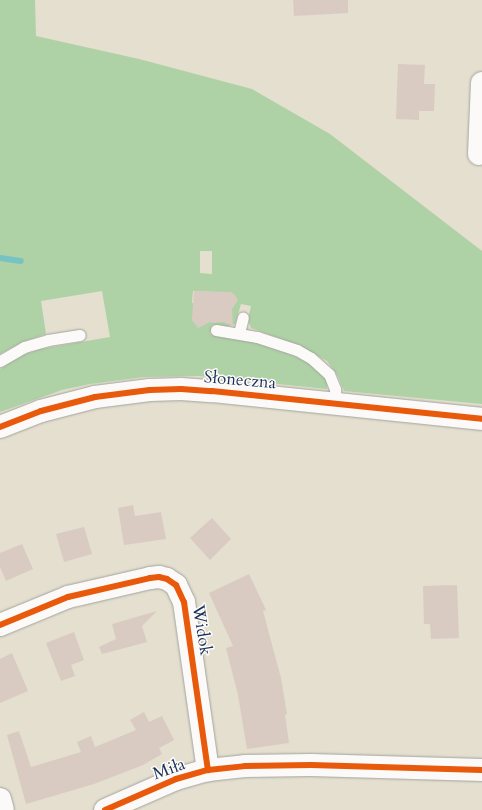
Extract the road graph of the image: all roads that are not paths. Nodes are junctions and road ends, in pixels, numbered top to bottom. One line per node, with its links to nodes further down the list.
1 (482, 83): 2 (street)
2 (480, 154)
3 (243, 317): 5 (lane)
4 (216, 330): 5 (lane)
5 (239, 333): 8 (lane)
6 (80, 335): 7 (lane)
7 (0, 360)
8 (336, 404): 9 (street, Słoneczna); 10 (street, Słoneczna)
9 (482, 419)
10 (0, 428)
11 (0, 625): 12 (street, Widok)
12 (208, 770): 13 (street, Miła); 16 (street, Miła)
13 (482, 770)
14 (0, 799): 15 (street)
15 (4, 810)
16 (105, 810)

